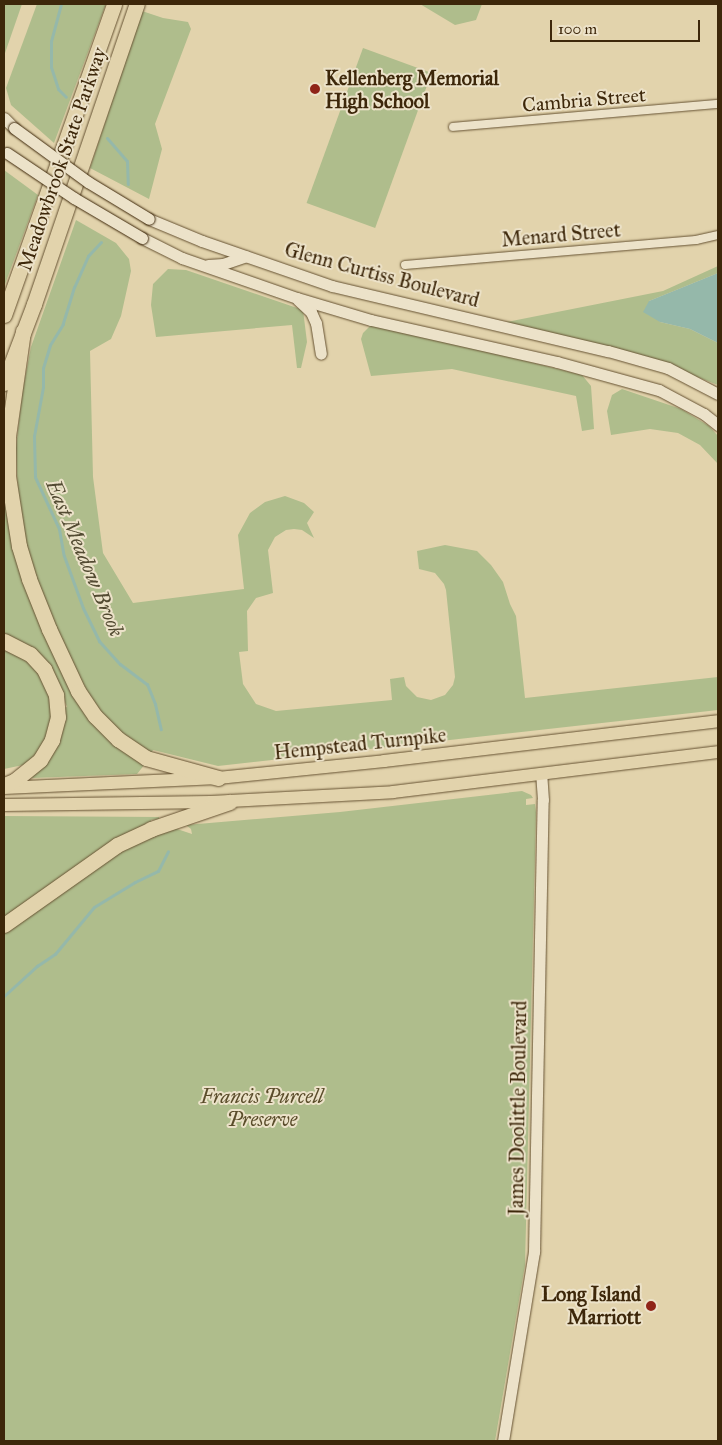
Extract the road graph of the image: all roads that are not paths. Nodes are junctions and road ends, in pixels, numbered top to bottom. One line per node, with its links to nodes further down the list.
1 (114, 4): 12 (highway, Meadowbrook State Parkway)
2 (137, 4): 13 (highway, Meadowbrook State Parkway)
3 (718, 104): 5 (street, Cambria Street)
4 (4, 118): 8 (main road, Glenn Curtiss Boulevard, bridge)
5 (453, 127)
6 (5, 151): 10 (main road, bridge)
7 (718, 235): 9 (street, Menard Street)
8 (246, 256): 10 (main road); 16 (main road, Glenn Curtiss Boulevard)
9 (405, 265)
10 (204, 266): 11 (main road)
11 (297, 298): 14 (main road); 17 (main road)
12 (4, 315)
13 (23, 331): 15 (highway, Meadowbrook State Parkway); 22 (highway)
14 (321, 354)
15 (4, 384)
16 (718, 394)
17 (718, 425)
18 (4, 641): 23 (highway)
19 (718, 721): 22 (main road, Hempstead Turnpike)
20 (718, 752): 21 (main road)
21 (541, 773): 24 (main road); 27 (main road, James Doolittle Boulevard)
22 (218, 778): 23 (main road, Hempstead Turnpike)
23 (4, 787)
24 (230, 802): 25 (main road); 26 (highway)
25 (4, 804)
26 (4, 925)
27 (503, 1441)

